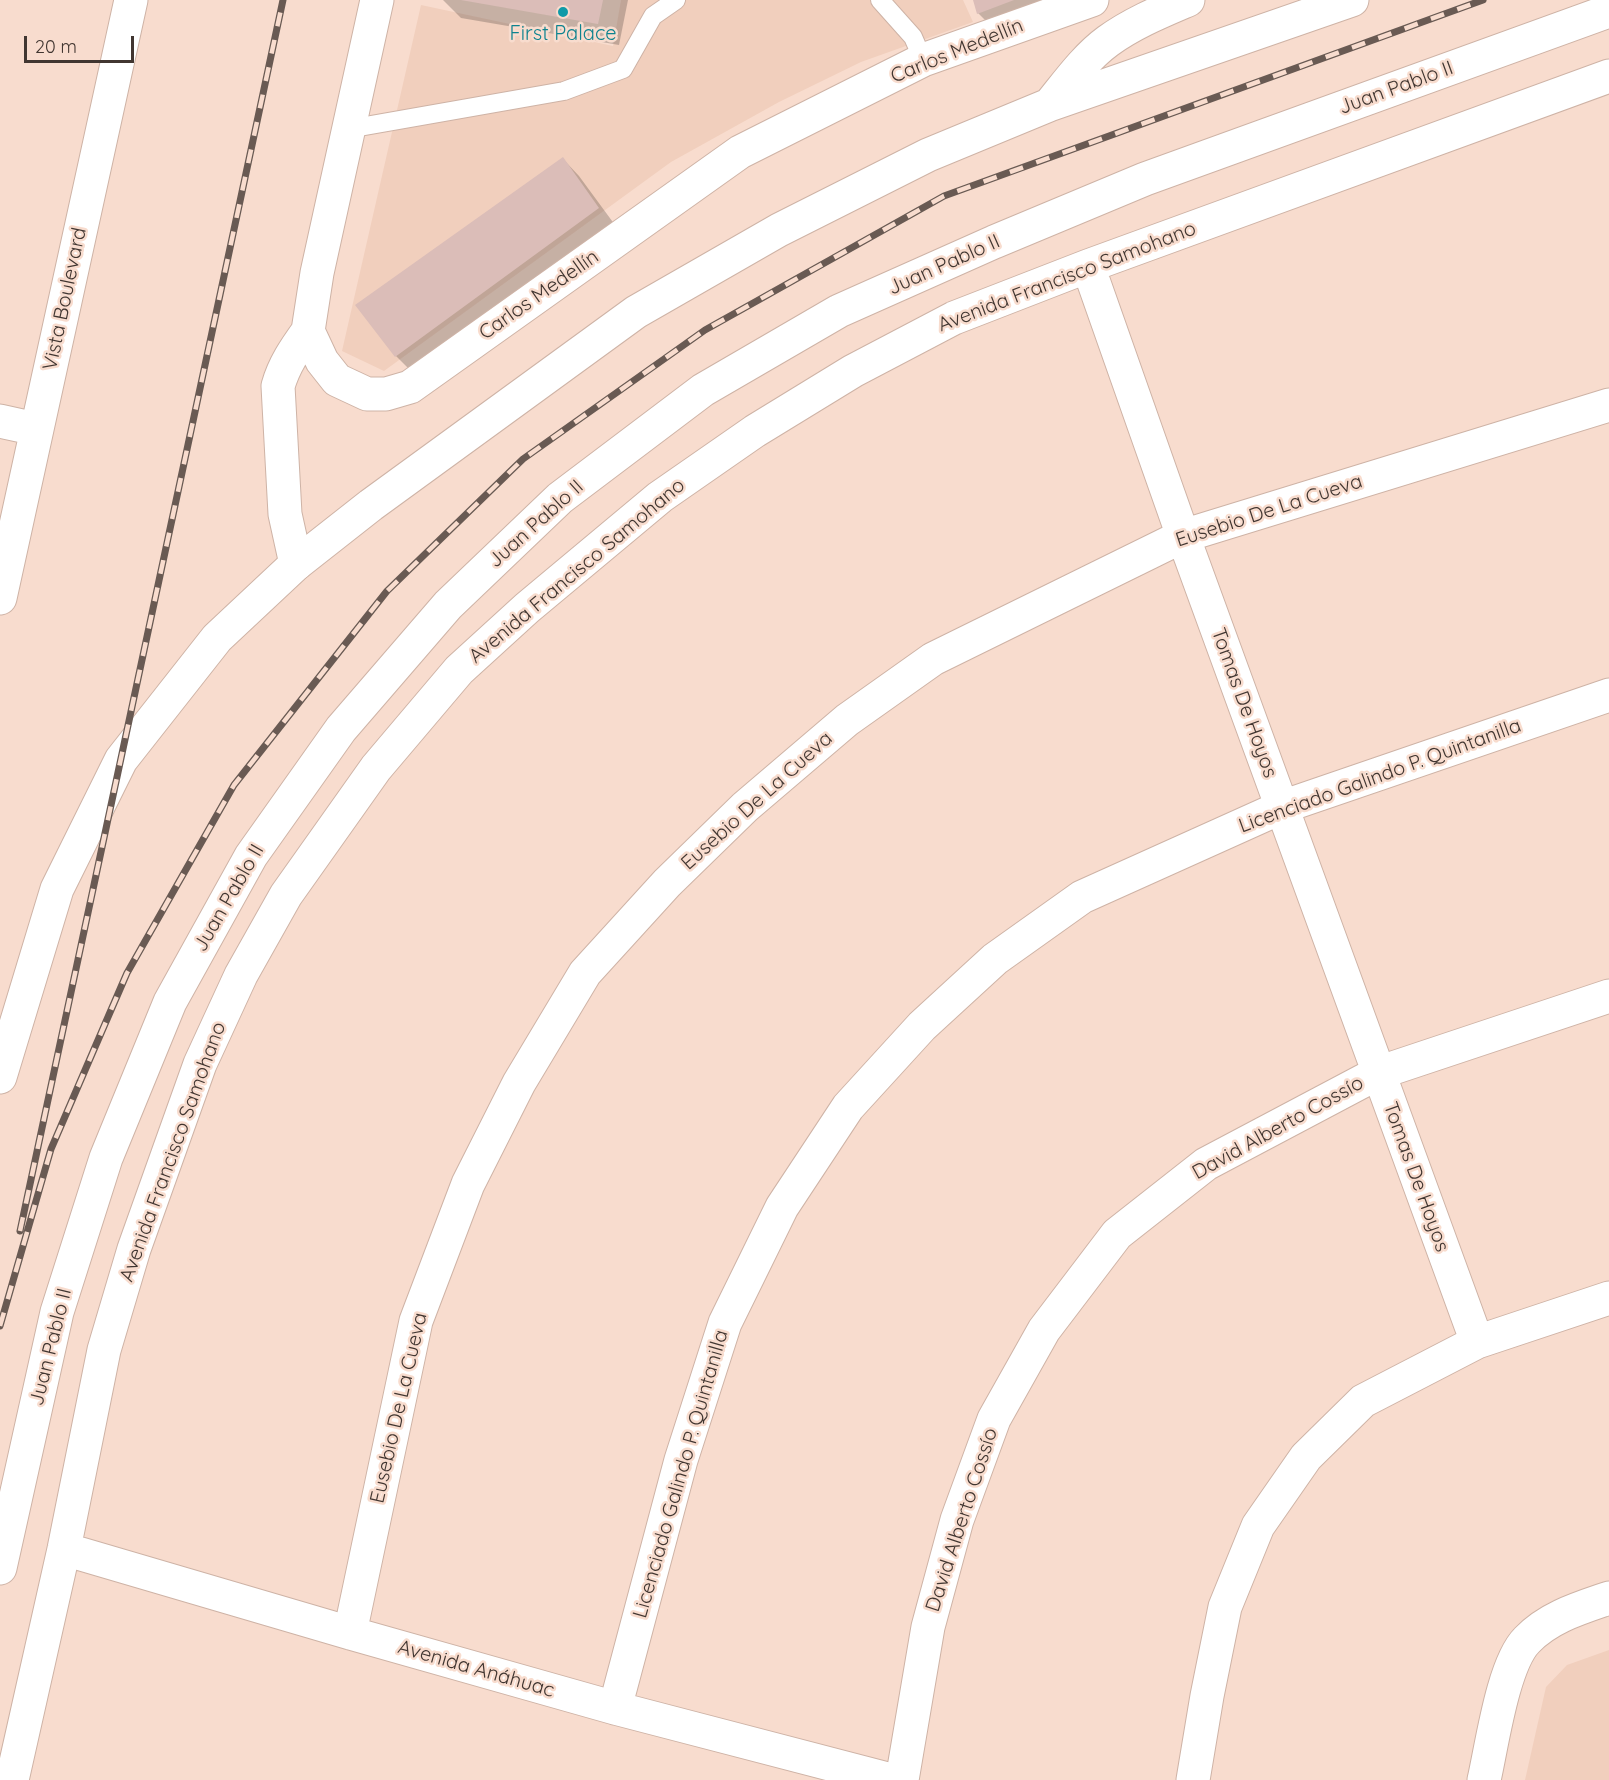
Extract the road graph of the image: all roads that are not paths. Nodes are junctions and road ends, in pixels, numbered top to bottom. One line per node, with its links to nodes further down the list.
1 (131, 0): 17 (street, Vista Boulevard)
2 (377, 0): 12 (street)
3 (676, 0): 12 (lane)
4 (880, 0): 9 (lane)
5 (1092, 0): 9 (street, Carlos Medellín)
6 (1188, 0): 11 (street)
7 (1352, 0): 11 (street)
8 (1609, 11): 29 (street, Juan Pablo II)
9 (923, 60): 14 (street, Carlos Medellín)
10 (1609, 76): 13 (street, Avenida Francisco Samohano)
11 (1049, 105): 19 (street)
12 (348, 129): 14 (street)
13 (1088, 266): 18 (street, Tomas De Hoyos); 28 (street, Avenida Francisco Samohano)
14 (308, 331): 19 (street)
15 (1609, 405): 18 (street, Eusebio De La Cueva)
16 (0, 421): 17 (street)
17 (36, 429): 20 (street, Vista Boulevard)
18 (1183, 536): 22 (street, Tomas De Hoyos); 31 (street, Eusebio De La Cueva)
19 (296, 564): 25 (street)
20 (0, 598)
21 (1609, 696): 22 (street, Licenciado Galindo P. Quintanilla)
22 (1282, 807): 24 (street, Tomas De Hoyos); 32 (street, Licenciado Galindo P. Quintanilla)
23 (1609, 996): 24 (street, David Alberto Cossío)
24 (1378, 1073): 27 (street, Tomas De Hoyos); 35 (street, David Alberto Cossío)
25 (0, 1077)
26 (1609, 1298): 27 (street)
27 (1477, 1342): 36 (street)
28 (64, 1549): 31 (street, Avenida Anáhuac); 33 (street, Avenida Francisco Samohano)
29 (0, 1568)
30 (1609, 1598): 37 (street)
31 (350, 1633): 32 (street, Avenida Anáhuac)
32 (615, 1708): 34 (street, Avenida Anáhuac)
33 (12, 1780)
34 (891, 1780)
35 (902, 1780)
36 (1193, 1780)
37 (1484, 1780)

